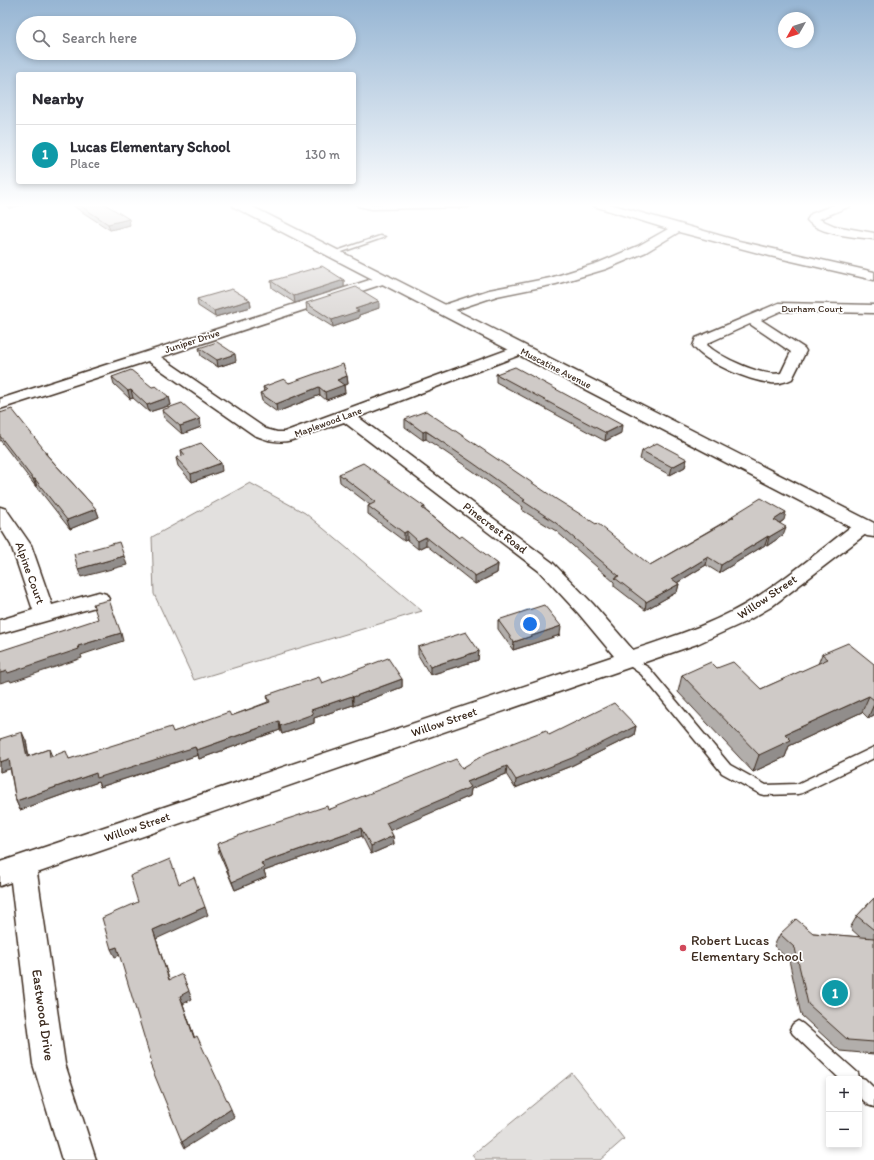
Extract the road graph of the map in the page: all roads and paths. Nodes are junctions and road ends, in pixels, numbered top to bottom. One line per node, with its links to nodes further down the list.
1 (344, 258): 6 (main road, Muscatine Avenue)
2 (594, 258): 7 (street)
3 (621, 258): 7 (street)
4 (791, 258): 5 (street)
5 (874, 276)
6 (385, 279): 7 (main road, Muscatine Avenue); 11 (street, Juniper Drive)
7 (436, 306): 10 (main road, Muscatine Avenue)
8 (874, 309): 9 (street, Durham Court)
9 (751, 318): 9 (street, Durham Court)
10 (520, 350): 13 (street, Maplewood Lane); 15 (main road, Muscatine Avenue)
11 (149, 355): 12 (street, Juniper Drive); 13 (street, Maplewood Lane)
12 (0, 404)
13 (346, 416): 19 (street, Pinecrest Road)
14 (0, 513): 17 (street, Alpine Court)
15 (869, 529): 19 (street, Willow Street)
16 (99, 599): 17 (street)
17 (45, 614): 18 (street)
18 (0, 627)
19 (628, 659): 20 (lane); 21 (street, Willow Street)
20 (874, 752)
21 (11, 870): 26 (street, Eastwood Drive)
22 (798, 1029): 23 (lane)
23 (849, 1076)
24 (862, 1088): 25 (lane)
25 (874, 1099)
26 (79, 1160)

